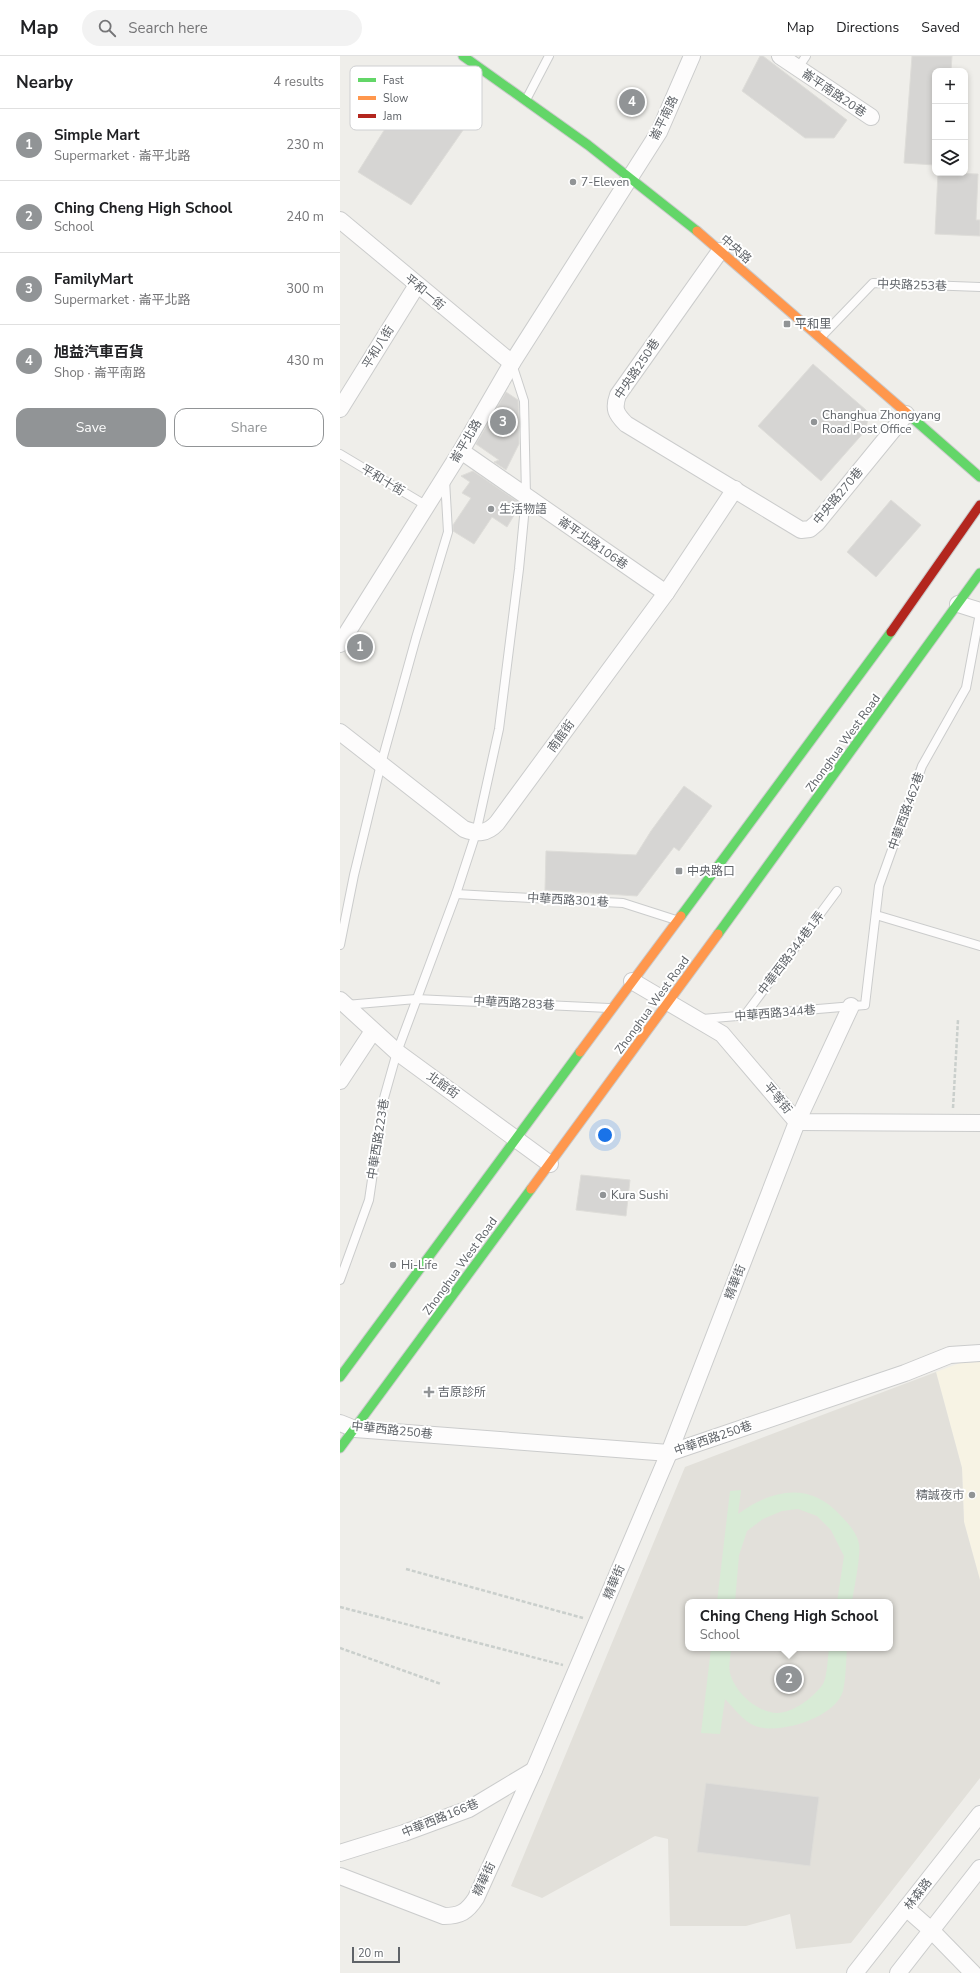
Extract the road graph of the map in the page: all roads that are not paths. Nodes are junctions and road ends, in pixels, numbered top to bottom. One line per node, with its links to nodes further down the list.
1 (464, 56): 6 (main road, 中央路)
2 (549, 56): 8 (lane)
3 (692, 56): 10 (street, 崙平南路)
4 (780, 56): 5 (street, 崙平南路20巷)
5 (802, 62): 9 (street, 崙平南路20巷)
6 (478, 66)
7 (482, 68): 8 (main road, 中央路)
8 (526, 99): 10 (main road, 中央路)
9 (871, 117)
10 (629, 176): 12 (main road, 中央路); 16 (street, 崙平北路)
11 (340, 220): 13 (street, 平和一街)
12 (720, 250): 15 (main road, 中央路); 23 (street, 中央路250巷)
13 (417, 285): 16 (street, 平和一街); 17 (street, 平和八街)
14 (980, 287): 15 (lane, 中央路253巷)
15 (820, 338): 18 (main road, 中央路)
16 (512, 363): 19 (street, 崙平北路); 24 (lane, 中華西路223巷)
17 (340, 409)
18 (906, 414): 22 (main road, 中央路); 23 (street, 中央路270巷)
19 (461, 451): 21 (street, 崙平北路); 24 (street, 崙平北路106巷)
20 (340, 454): 25 (lane, 平和十街)
21 (445, 477): 25 (street, 崙平北路); 33 (lane)
22 (980, 477)
23 (735, 489): 28 (street, 南館街)
24 (526, 496): 28 (street, 崙平北路106巷); 34 (lane, 中華西路223巷)
25 (427, 506): 31 (street, 崙平北路)
26 (980, 506): 38 (main road)
27 (980, 573): 29 (main road, Zhonghua West Road)
28 (666, 593): 34 (street, 南館街)
29 (958, 604): 30 (street); 43 (main road, Zhonghua West Road)
30 (980, 612): 37 (lane, 中華西路462巷)
31 (340, 644)
32 (340, 732): 33 (street)
33 (381, 764): 34 (street); 39 (lane)
34 (476, 833): 36 (lane, 中華西路223巷)
35 (837, 891): 47 (lane, 中華西路344巷1弄)
36 (456, 894): 38 (lane, 中華西路301巷); 42 (lane, 中華西路223巷)
37 (876, 914): 40 (lane); 45 (lane, 中華西路462巷)
38 (677, 921): 41 (main road)
39 (340, 945)
40 (980, 946)
41 (632, 981): 43 (street, 平等街); 46 (main road)
42 (416, 999): 44 (lane, 中華西路283巷); 46 (lane, 中華西路283巷); 50 (lane, 中華西路223巷)
43 (669, 1002): 48 (street, 平等街); 55 (main road, Zhonghua West Road)
44 (342, 1004): 49 (street, 北館街)
45 (851, 1006): 47 (lane, 中華西路344巷); 52 (street, 精華街)
46 (612, 1008): 54 (main road)
47 (745, 1015): 48 (lane, 中華西路344巷)
48 (698, 1020): 52 (street, 平等街)
49 (373, 1031): 50 (street, 北館街); 51 (street)
50 (397, 1052): 54 (street, 北館街); 56 (lane, 中華西路223巷)
51 (340, 1081)
52 (797, 1122): 53 (street, 平等街); 61 (street, 精華街)
53 (980, 1123)
54 (515, 1139): 55 (street, 北館街); 58 (main road)
55 (550, 1164): 59 (main road, Zhonghua West Road)
56 (340, 1280)
57 (980, 1353): 61 (street, 中華西路250巷)
58 (340, 1378)
59 (347, 1426): 60 (main road, Zhonghua West Road); 61 (street, 中華西路250巷)
60 (340, 1448)
61 (669, 1453): 62 (street, 精華街)
62 (534, 1770): 65 (street, 中華西路166巷); 67 (street, 精華街)
63 (980, 1814): 64 (street, 林森路)
64 (975, 1832): 68 (street, 林森路)
65 (340, 1853)
66 (980, 1868): 69 (street)
67 (340, 1876)
68 (906, 1908): 69 (street); 70 (street, 林森路)
69 (931, 1930): 71 (street); 72 (street)
70 (855, 1973)
71 (898, 1973)
72 (973, 1973)

